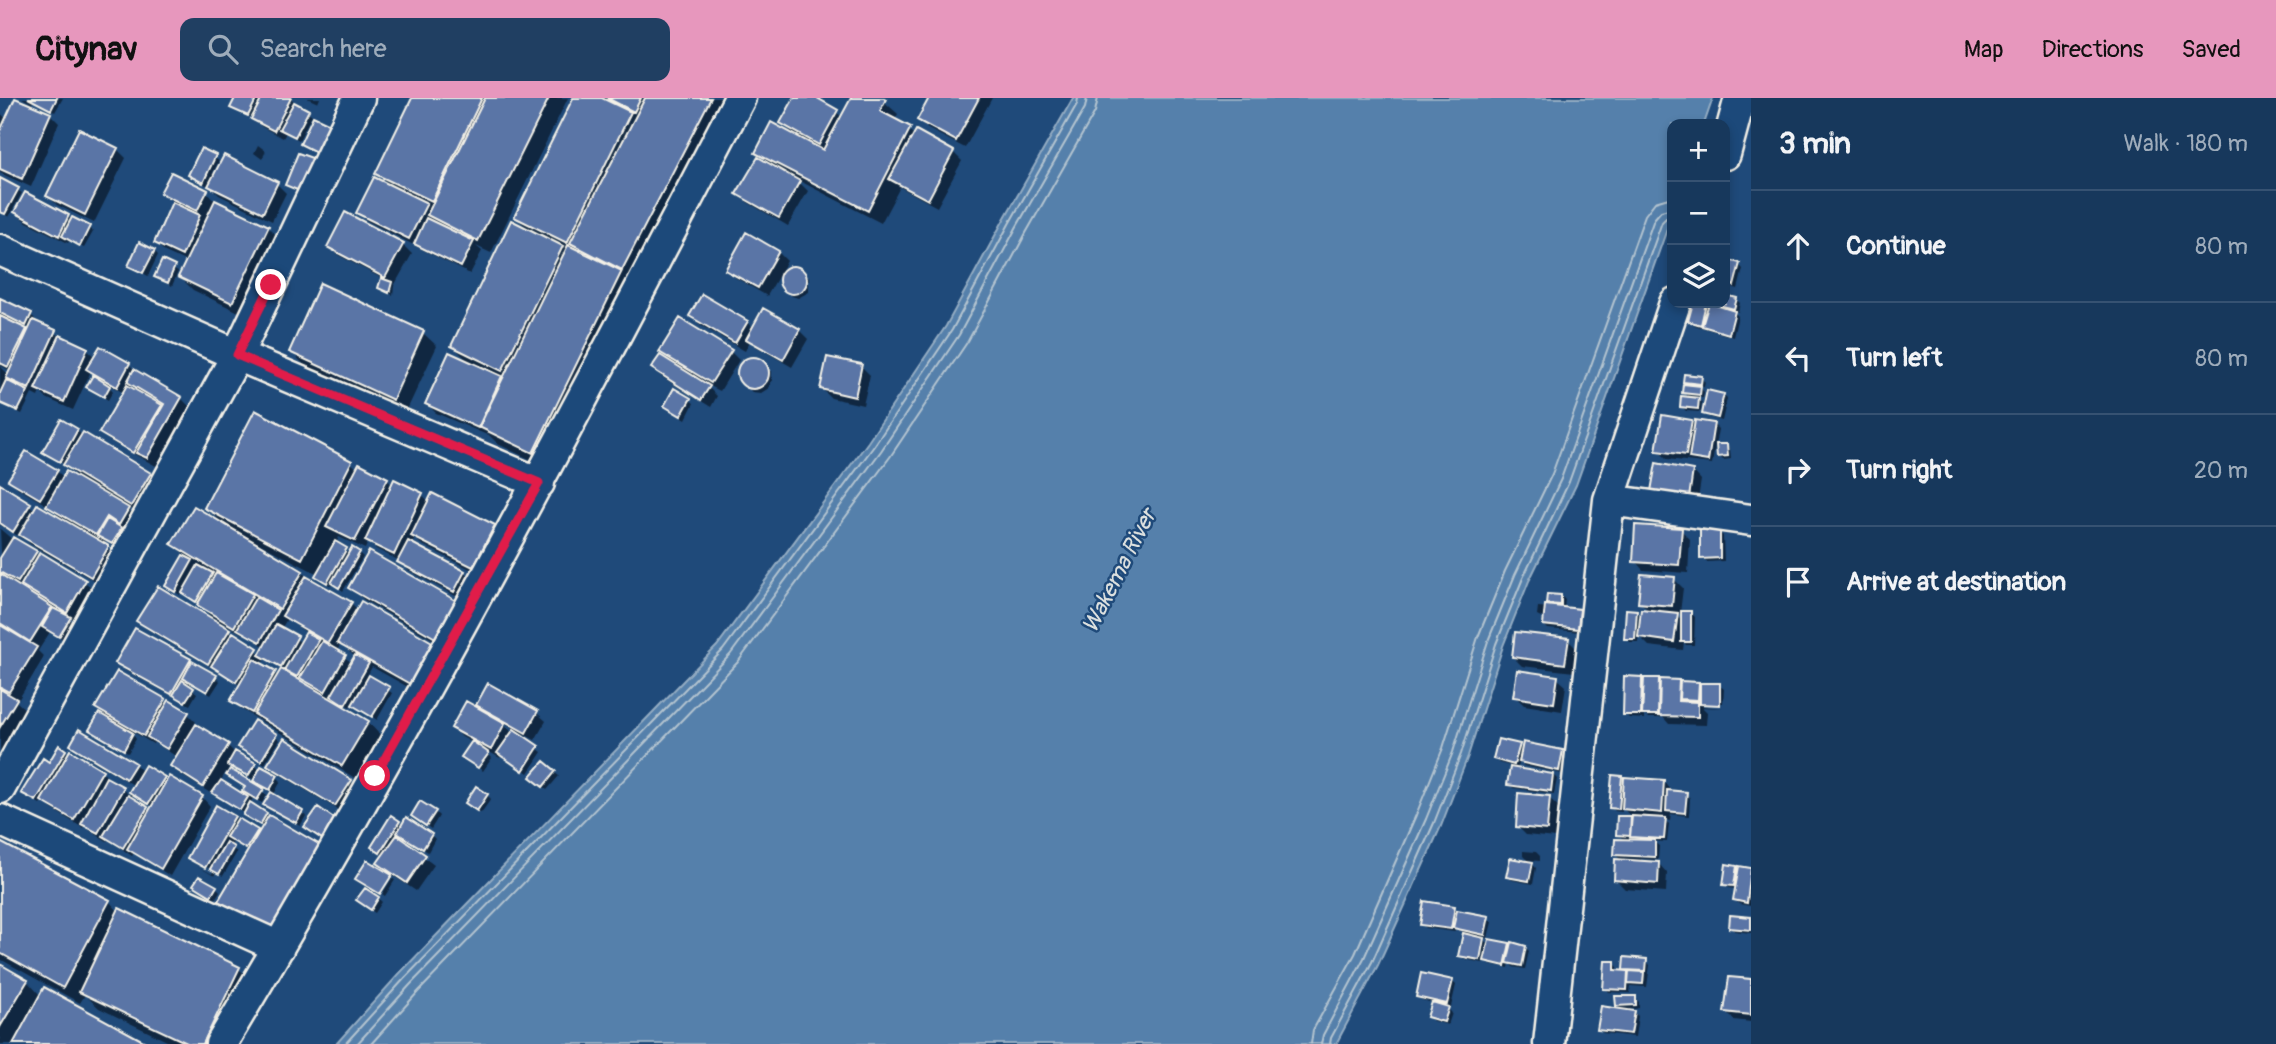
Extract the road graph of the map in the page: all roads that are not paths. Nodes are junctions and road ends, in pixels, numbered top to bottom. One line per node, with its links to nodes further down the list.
1 (359, 98): 7 (street)
2 (740, 98): 8 (street)
3 (1740, 98): 4 (street)
4 (1730, 135)
5 (0, 250): 7 (street)
6 (1673, 308): 9 (street)
7 (237, 355): 8 (street); 11 (street)
8 (539, 483): 13 (street)
9 (1609, 500): 10 (street); 15 (street)
10 (1751, 520)
11 (0, 788)
12 (0, 820): 13 (street)
13 (279, 947): 14 (street)
14 (221, 1044)
15 (1549, 1044)

